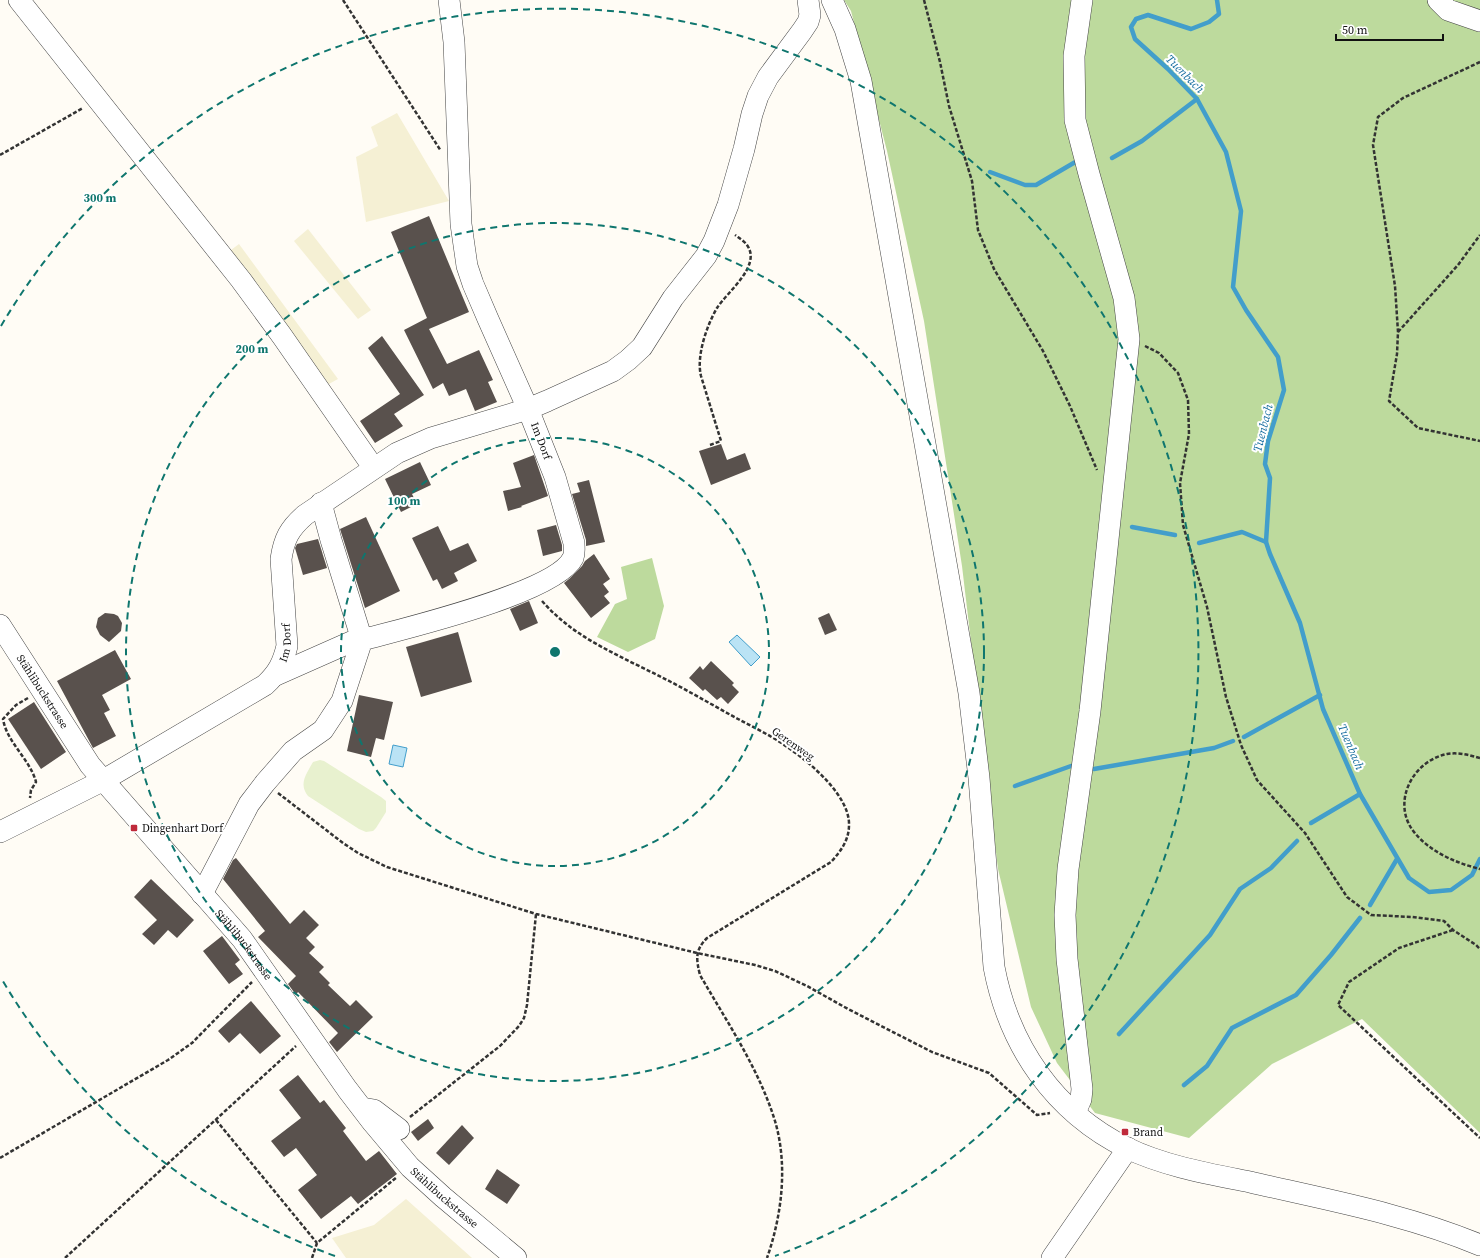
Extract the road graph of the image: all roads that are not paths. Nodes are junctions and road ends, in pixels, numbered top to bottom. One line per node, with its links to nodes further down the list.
1 (19, 0): 9 (street)
2 (449, 0): 8 (street)
3 (808, 0): 8 (street)
4 (832, 0): 18 (street)
5 (1082, 0): 18 (street)
6 (1438, 0): 7 (street)
7 (1480, 22)
8 (528, 409): 9 (street, Im Dorf); 12 (street, Im Dorf)
9 (373, 467): 10 (street, Im Dorf)
10 (321, 502): 12 (street); 13 (street, Im Dorf)
11 (0, 625): 14 (street, Stählibuckstrasse)
12 (362, 640): 13 (street, Im Dorf); 16 (street)
13 (274, 676): 14 (street, Im Dorf)
14 (102, 781): 15 (street, Im Dorf); 16 (street, Stählibuckstrasse)
15 (0, 832)
16 (202, 894): 17 (street, Stählibuckstrasse)
17 (361, 1108): 19 (street); 22 (street, Stählibuckstrasse)
18 (1075, 1113): 20 (street)
19 (398, 1128)
20 (1128, 1148): 21 (street); 23 (street)
21 (1480, 1245)
22 (511, 1253)
23 (1052, 1258)

